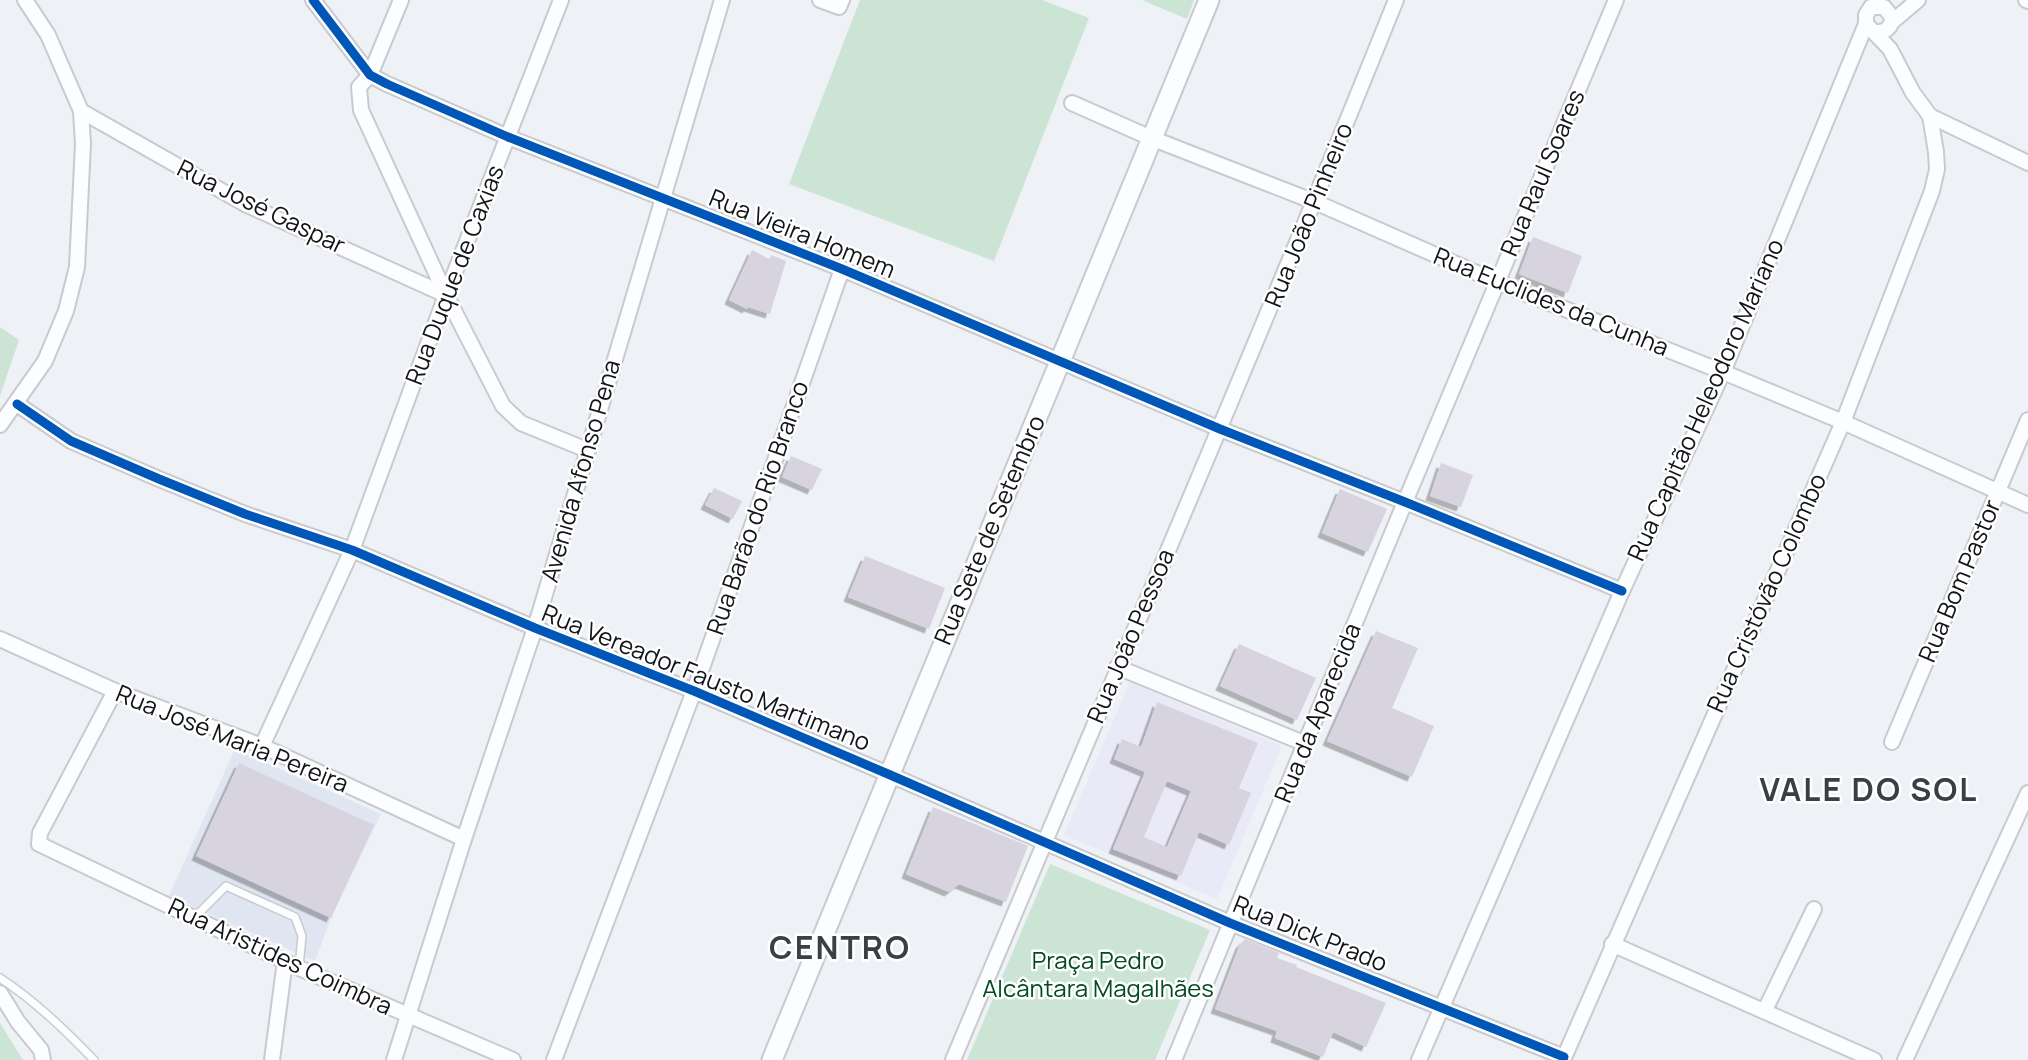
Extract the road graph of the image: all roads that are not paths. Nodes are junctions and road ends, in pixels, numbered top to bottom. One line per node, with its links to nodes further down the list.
1 (25, 0): 15 (street)
2 (313, 0): 13 (street)
3 (401, 0): 13 (street)
4 (561, 0): 17 (street, Rua Duque de Caxias)
5 (722, 0): 20 (street, Avenida Afonso Pena)
6 (820, 0): 10 (street)
7 (1209, 0): 18 (main road, Rua Sete de Setembro)
8 (1396, 0): 21 (street, Rua João Pinheiro)
9 (1616, 0): 23 (street, Rua Raul Soares)
10 (840, 4)
11 (1914, 4): 12 (street, Rua Capitão Heleodoro Mariano)
12 (1878, 14): 16 (street); 26 (street, Rua Capitão Heleodoro Mariano)
13 (370, 75): 17 (street, Rua Vieira Homem); 24 (street)
14 (1072, 103): 18 (street, Rua Euclides da Cunha)
15 (80, 111): 24 (street, Rua José Gaspar); 27 (street)
16 (1930, 116): 19 (street); 29 (street, Rua Cristóvão Colombo)
17 (509, 137): 20 (street, Rua Vieira Homem); 24 (street, Rua Duque de Caxias)
18 (1152, 138): 21 (street, Rua Euclides da Cunha); 25 (main road, Rua Sete de Setembro)
19 (2028, 163)
20 (663, 198): 22 (street, Rua Vieira Homem); 32 (street, Avenida Afonso Pena)
21 (1315, 202): 23 (street, Rua Euclides da Cunha); 31 (street, Rua João Pinheiro)
22 (842, 269): 25 (street, Rua Vieira Homem); 42 (street, Rua Barão do Rio Branco)
23 (1497, 282): 26 (street, Rua Euclides da Cunha); 34 (street, Rua Raul Soares)
24 (446, 295): 32 (street); 36 (street, Rua Duque de Caxias)
25 (1060, 361): 31 (street, Rua Vieira Homem); 46 (main road, Rua Sete de Setembro)
26 (1723, 372): 29 (street, Rua Euclides da Cunha); 37 (street, Rua Capitão Heleodoro Mariano)
27 (17, 404): 30 (street); 36 (street, Rua Vereador Fausto Martimano)
28 (2028, 420): 33 (street, Rua Bom Pastor)
29 (1843, 422): 33 (street, Rua Euclides da Cunha); 53 (street, Rua Cristóvão Colombo)
30 (0, 425)
31 (1220, 429): 34 (street, Rua Vieira Homem); 40 (street, Rua João Pessoa)
32 (587, 450): 38 (street, Avenida Afonso Pena)
33 (1997, 492): 35 (street, Rua Euclides da Cunha); 43 (street, Rua Bom Pastor)
34 (1405, 502): 37 (street, Rua Vieira Homem); 44 (street, Rua da Aparecida)
35 (2028, 505)
36 (352, 550): 38 (street, Rua Vereador Fausto Martimano); 45 (street, Rua Duque de Caxias)
37 (1622, 590): 58 (street, Rua Capitão Heleodoro Mariano)
38 (535, 628): 42 (street, Rua Vereador Fausto Martimano); 48 (street, Avenida Afonso Pena)
39 (0, 639): 41 (street, Rua José Maria Pereira)
40 (1117, 667): 44 (street); 49 (street, Rua João Pessoa)
41 (115, 691): 45 (street, Rua José Maria Pereira); 51 (street, Rua Aristides Coimbra)
42 (694, 691): 46 (street, Rua Vereador Fausto Martimano); 67 (street, Rua Barão do Rio Branco)
43 (1892, 742)
44 (1306, 744): 52 (street, Rua da Aparecida)
45 (262, 746): 48 (street, Rua José Maria Pereira)
46 (888, 774): 49 (street, Rua Vereador Fausto Martimano); 68 (main road, Rua Sete de Setembro)
47 (2028, 793): 73 (street)
48 (464, 839): 60 (street, Avenida Afonso Pena)
49 (1044, 843): 52 (street, Rua Dick Prado); 69 (street, Rua João Pessoa)
50 (1814, 908): 59 (street)
51 (194, 918): 54 (street, Rua Aristides Coimbra); 55 (lane)
52 (1230, 923): 58 (street, Rua Dick Prado); 70 (street)
53 (1612, 944): 59 (street); 62 (street, Rua Cristóvão Colombo)
54 (285, 961): 55 (street, Rua Aristides Coimbra); 64 (street)
55 (299, 968): 60 (street, Rua Aristides Coimbra)
56 (0, 978): 63 (lane)
57 (0, 993): 61 (street)
58 (1442, 1008): 62 (street, Rua Dick Prado); 71 (street, Rua Capitão Heleodoro Mariano)
59 (1765, 1010): 72 (street)
60 (407, 1016): 65 (street, Avenida Afonso Pena); 66 (street, Rua Aristides Coimbra)
61 (42, 1055)
62 (1563, 1058)
63 (93, 1060)
64 (272, 1060)
65 (394, 1060)
66 (513, 1060)
67 (554, 1060)
68 (772, 1060)
69 (953, 1060)
70 (1174, 1060)
71 (1419, 1060)
72 (1874, 1060)
73 (1905, 1060)

